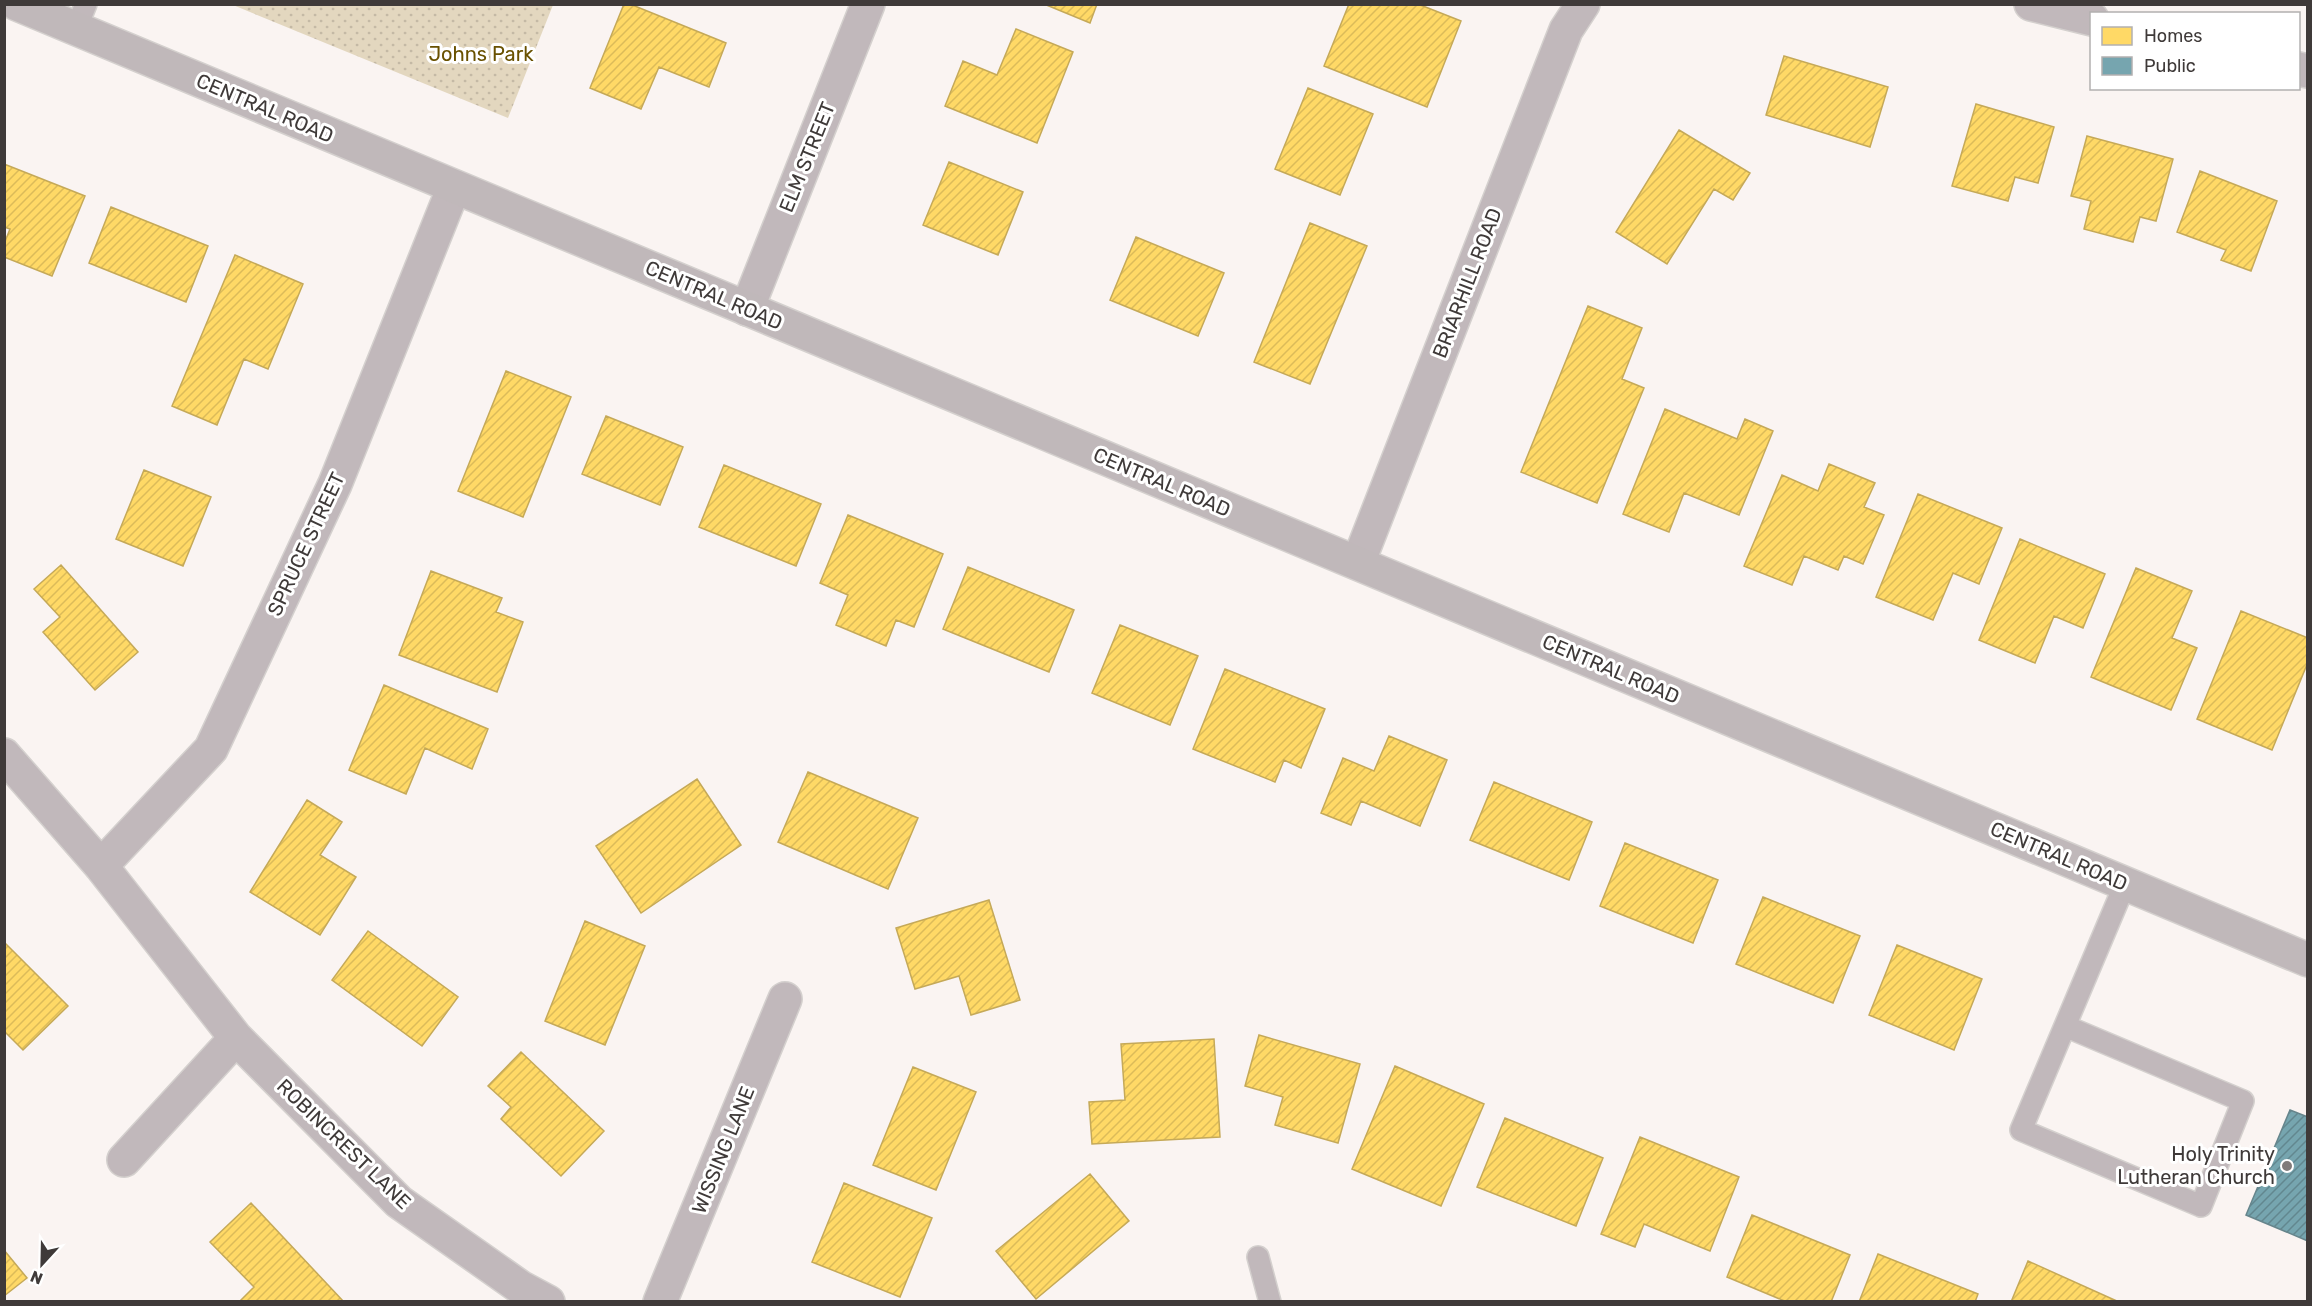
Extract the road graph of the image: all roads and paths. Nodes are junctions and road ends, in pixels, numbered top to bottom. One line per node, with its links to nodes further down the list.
1 (17, 4): 5 (main road, CENTRAL ROAD)
2 (868, 4): 8 (street, ELM STREET)
3 (1583, 4): 9 (street, BRIARHILL ROAD)
4 (2031, 4): 6 (street)
5 (81, 17): 7 (main road, CENTRAL ROAD)
6 (2090, 19)
7 (454, 187): 8 (main road, CENTRAL ROAD); 11 (street, SPRUCE STREET)
8 (747, 309): 9 (main road, CENTRAL ROAD)
9 (1358, 564): 12 (main road, CENTRAL ROAD)
10 (4, 755): 11 (street, ROBINCREST LANE)
11 (101, 866): 16 (street, ROBINCREST LANE)
12 (2125, 884): 13 (main road, CENTRAL ROAD); 15 (lane)
13 (2307, 960)
14 (785, 999): 20 (street, WISSING LANE)
15 (2065, 1026): 15 (lane)
16 (236, 1038): 17 (street); 19 (street, ROBINCREST LANE)
17 (124, 1160)
18 (1258, 1257): 21 (lane)
19 (548, 1302)
20 (660, 1302)
21 (1270, 1302)

